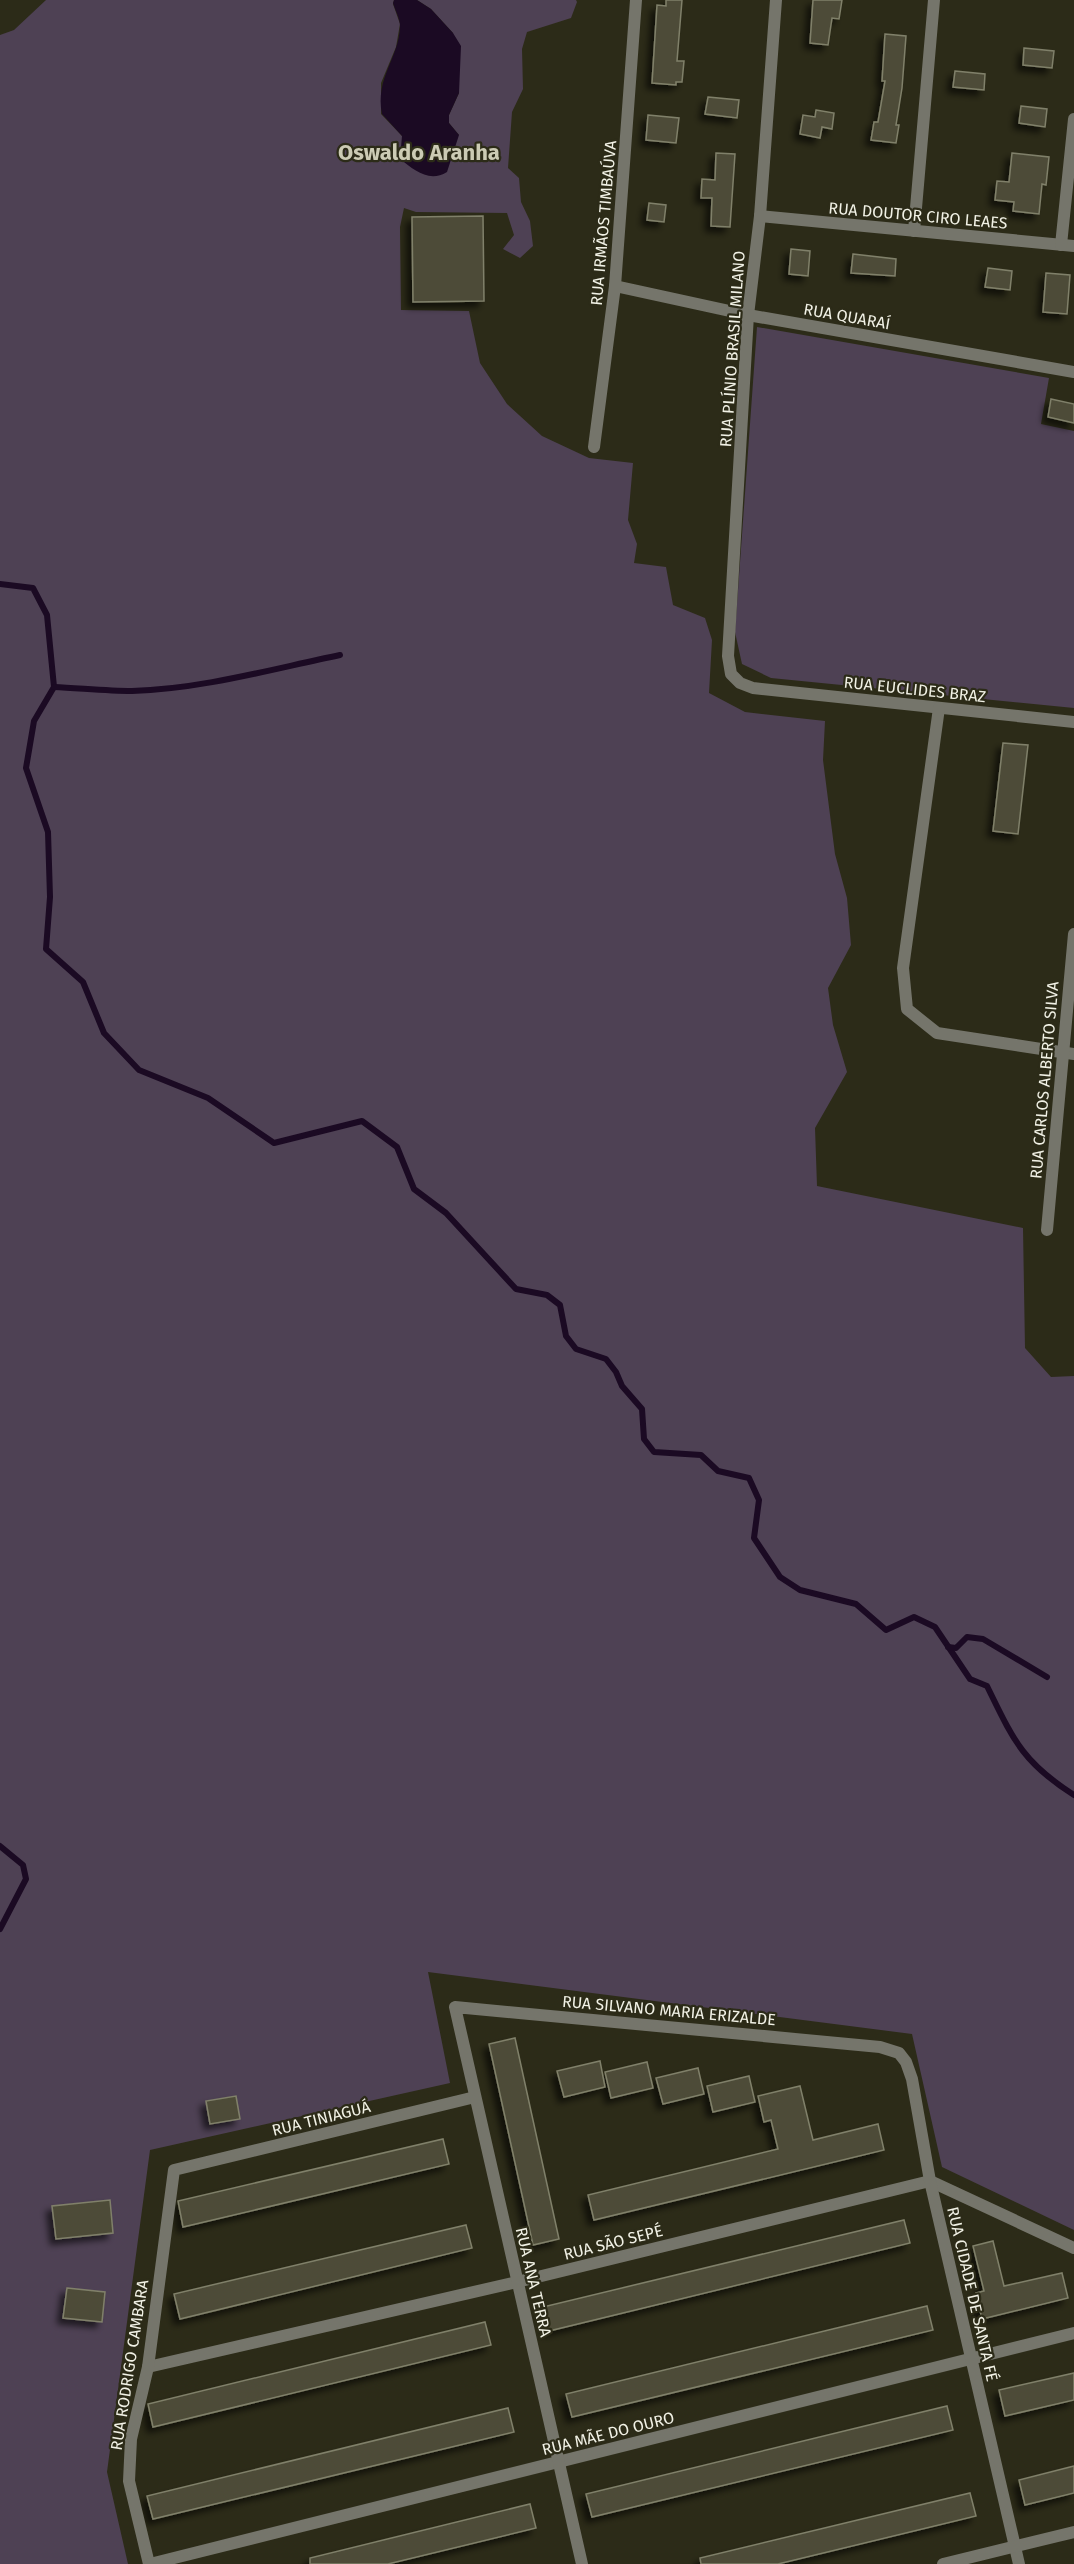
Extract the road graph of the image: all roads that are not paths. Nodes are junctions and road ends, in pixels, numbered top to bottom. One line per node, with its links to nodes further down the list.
1 (636, 0): 8 (street, RUA IRMÃOS TIMBAÚVA)
2 (776, 0): 5 (street, RUA PLÍNIO BRASIL MILANO)
3 (934, 0): 6 (street)
4 (1074, 119): 7 (street)
5 (760, 216): 6 (street, RUA DOUTOR CIRO LEAES); 9 (street, RUA PLÍNIO BRASIL MILANO)
6 (914, 231): 7 (street, RUA DOUTOR CIRO LEAES)
7 (1068, 245)
8 (615, 286): 9 (street, RUA QUARAÍ); 11 (street, RUA IRMÃOS TIMBAÚVA)
9 (748, 315): 10 (street, RUA QUARAÍ); 12 (street, RUA PLÍNIO BRASIL MILANO)
10 (1074, 372)
11 (594, 447)
12 (753, 688): 13 (street, RUA EUCLIDES BRAZ)
13 (939, 708): 14 (street, RUA EUCLIDES BRAZ); 16 (street)
14 (1074, 722)
15 (1074, 934): 16 (street, RUA CARLOS ALBERTO SILVA)
16 (1068, 1053): 17 (street, RUA CARLOS ALBERTO SILVA)
17 (1047, 1230)
18 (455, 2007): 19 (street, RUA SILVANO MARIA ERIZALDE); 20 (street, RUA ANA TERRA)
19 (880, 2047): 22 (street, RUA CIDADE DE SANTA FÉ)
20 (475, 2097): 21 (street, RUA TINIAGUÁ); 24 (street, RUA ANA TERRA)
21 (174, 2170): 27 (street, RUA RODRIGO CAMBARA)
22 (930, 2181): 23 (street); 24 (street, RUA SÃO SEPÉ); 26 (street, RUA CIDADE DE SANTA FÉ)
23 (1074, 2248)
24 (517, 2282): 27 (street, RUA SÃO SEPÉ); 28 (street, RUA ANA TERRA)
25 (1074, 2333): 26 (street, RUA MÃE DO OURO)
26 (970, 2359): 28 (street, RUA MÃE DO OURO); 30 (street, RUA CIDADE DE SANTA FÉ)
27 (148, 2367): 31 (street, RUA RODRIGO CAMBARA)
28 (558, 2462): 31 (street, RUA MÃE DO OURO); 32 (street, RUA ANA TERRA)
29 (1074, 2532): 30 (street)
30 (1015, 2547): 33 (street); 34 (street, RUA CIDADE DE SANTA FÉ)
31 (149, 2564)
32 (582, 2564)
33 (943, 2564)
34 (1019, 2564)

